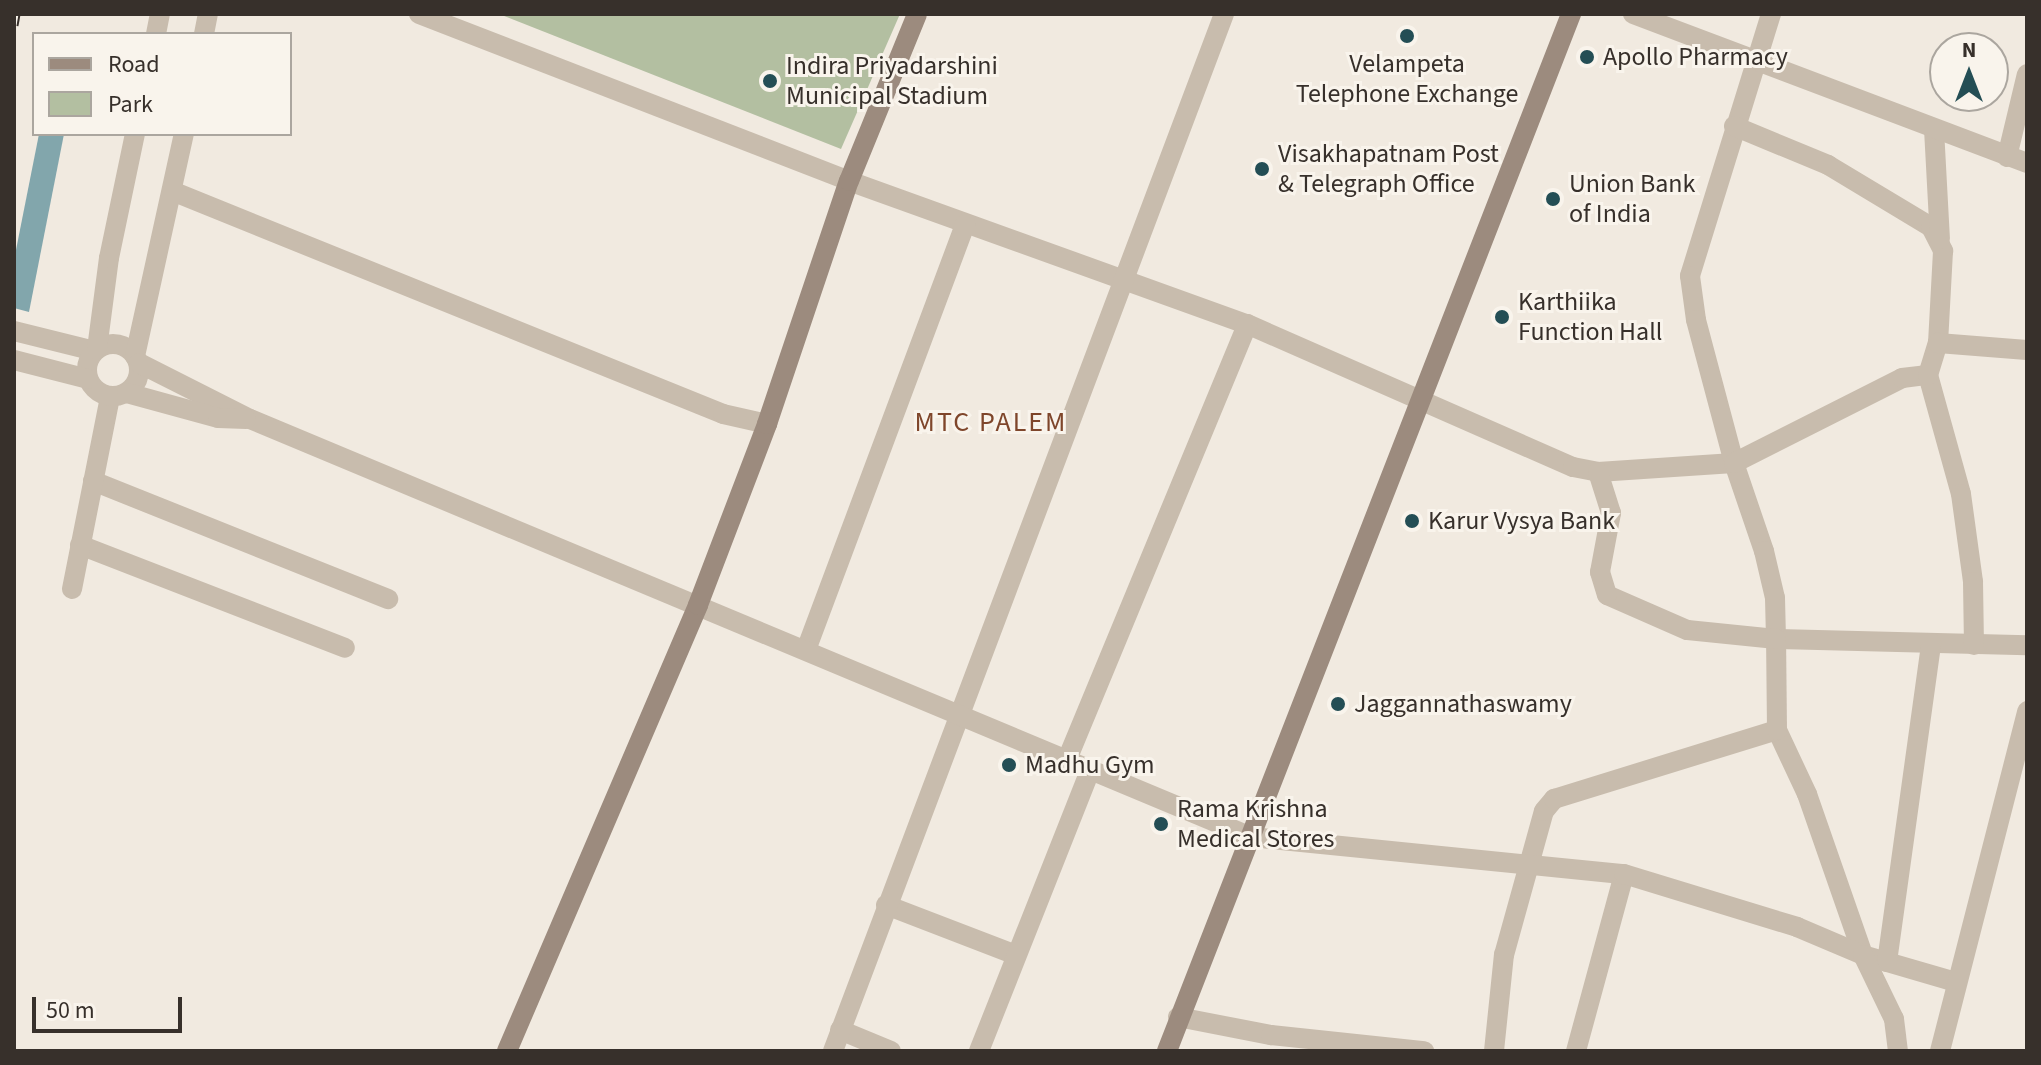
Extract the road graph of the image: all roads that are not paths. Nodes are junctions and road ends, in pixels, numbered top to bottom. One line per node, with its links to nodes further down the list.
1 (419, 14): 14 (street)
2 (917, 14): 14 (main road)
3 (1224, 14): 18 (street)
4 (1571, 14): 29 (main road)
5 (1633, 14): 7 (street)
6 (1771, 14): 7 (street)
7 (1755, 61): 9 (street); 10 (street)
8 (2027, 74): 13 (street)
9 (1734, 126): 17 (street); 32 (street)
10 (1934, 129): 13 (street); 17 (street)
11 (135, 136): 22 (street)
12 (184, 136): 15 (street)
13 (2017, 160)
14 (849, 181): 16 (street); 31 (main road)
15 (172, 191): 24 (street); 31 (street)
16 (965, 224): 18 (street); 44 (street)
17 (1940, 239): 21 (street)
18 (1122, 282): 19 (street); 46 (street)
19 (1247, 324): 29 (street); 48 (street)
20 (14, 331): 22 (street)
21 (1938, 343): 23 (street); 26 (street)
22 (96, 350): 24 (street); 27 (street)
23 (2027, 350)
24 (137, 359): 28 (street); 30 (street)
25 (14, 360): 27 (street)
26 (1928, 375): 32 (street); 41 (street)
27 (88, 379): 28 (street)
28 (119, 395): 30 (street); 34 (street)
29 (1419, 399): 33 (street); 50 (main road)
30 (250, 419): 38 (street)
31 (767, 424): 38 (main road)
32 (1734, 463): 33 (street); 39 (street)
33 (1598, 472): 39 (street)
34 (93, 481): 35 (street); 37 (street)
35 (80, 545): 36 (street); 43 (street)
36 (72, 589)
37 (388, 599)
38 (698, 605): 44 (street); 61 (main road)
39 (1776, 639): 40 (street); 47 (street)
40 (1931, 643): 41 (street); 56 (street)
41 (1974, 645): 42 (street)
42 (2027, 645)
43 (345, 648)
44 (806, 650): 46 (street)
45 (2027, 711): 57 (street)
46 (959, 713): 48 (street); 53 (street)
47 (1777, 730): 51 (street); 55 (street)
48 (1066, 762): 49 (street)
49 (1089, 773): 50 (street); 54 (street)
50 (1251, 837): 51 (street); 58 (main road)
51 (1530, 861): 52 (street); 67 (street)
52 (1624, 874): 55 (street); 68 (street)
53 (886, 905): 54 (street); 59 (street)
54 (1016, 955): 64 (street)
55 (1863, 955): 56 (street); 69 (street)
56 (1887, 962): 57 (street)
57 (1956, 982): 70 (street)
58 (1178, 1017): 60 (street); 65 (main road)
59 (840, 1030): 62 (street); 63 (street)
60 (1271, 1043): 66 (street)
61 (507, 1051)
62 (833, 1051)
63 (891, 1051)
64 (979, 1051)
65 (1167, 1051)
66 (1424, 1051)
67 (1494, 1051)
68 (1576, 1051)
69 (1898, 1051)
70 (1940, 1051)

